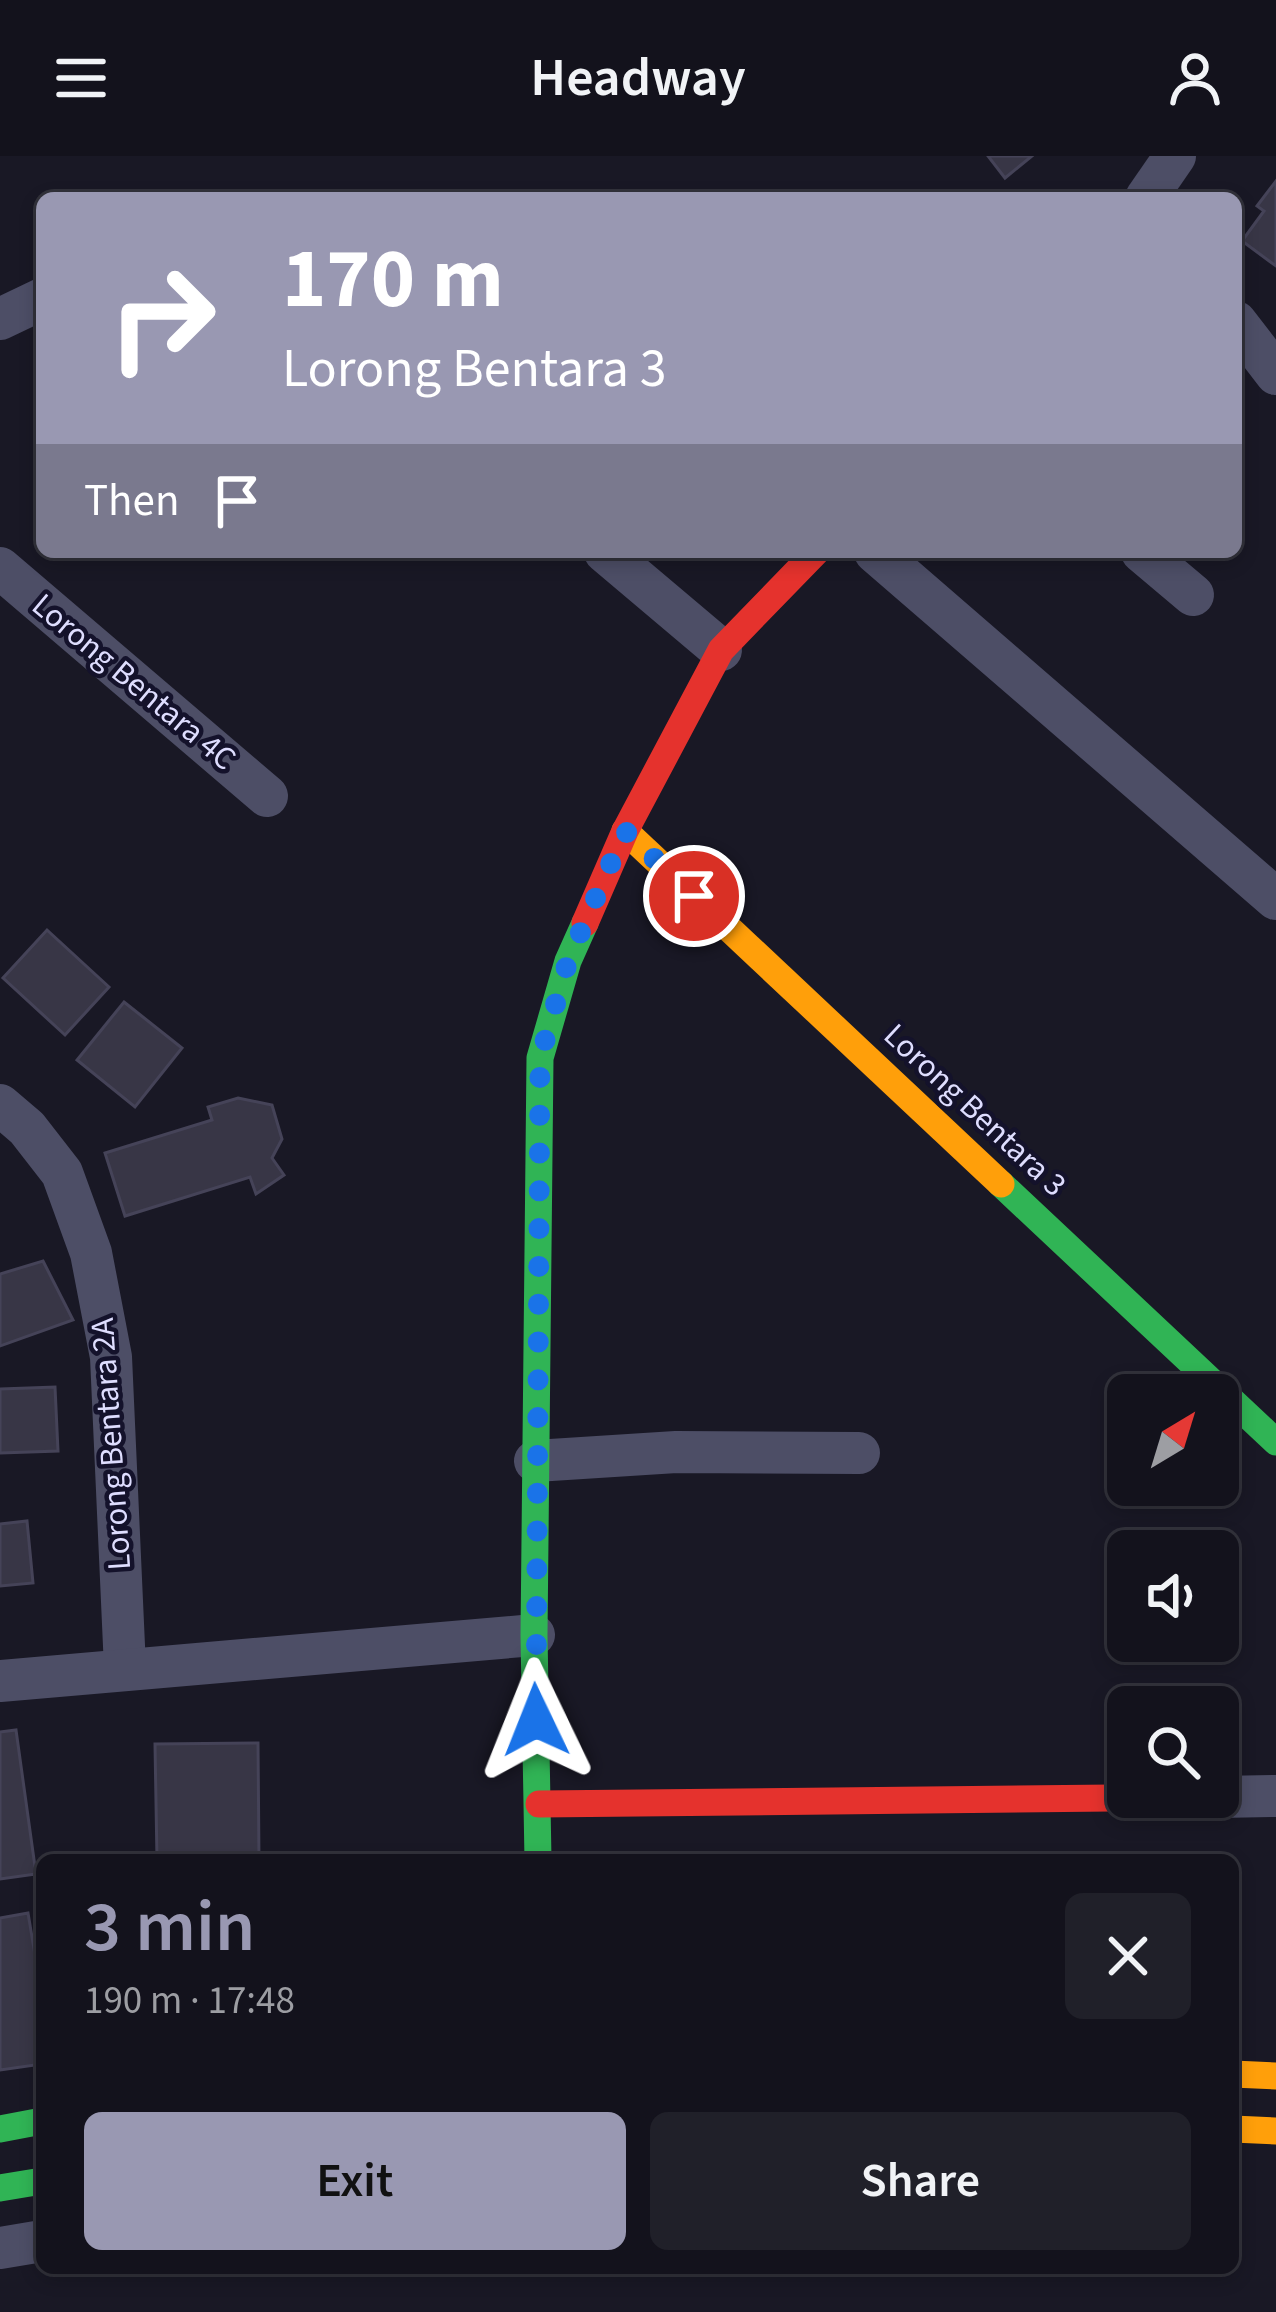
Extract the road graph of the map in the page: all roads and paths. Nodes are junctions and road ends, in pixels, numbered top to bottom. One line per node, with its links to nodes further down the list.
1 (1175, 156): 2 (street)
2 (1150, 192)
3 (36, 302): 4 (street)
4 (0, 319)
5 (1242, 330): 6 (street)
6 (1276, 374)
7 (612, 558): 13 (street)
8 (810, 558): 13 (street)
9 (881, 558): 16 (street)
10 (1149, 558): 12 (street)
11 (0, 568): 14 (street, Lorong Bentara 4C)
12 (1193, 595)
13 (722, 650): 15 (street)
14 (267, 796)
15 (625, 831): 18 (street, Lorong Bentara 3); 20 (street)
16 (1276, 899)
17 (0, 1105): 22 (street, Lorong Bentara 2A)
18 (1276, 1442)
19 (859, 1454): 20 (street)
20 (535, 1460): 21 (street)
21 (534, 1635): 22 (street); 27 (street)
22 (125, 1669): 23 (street)
23 (0, 1681)
24 (1276, 1796): 25 (street)
25 (1239, 1797)
26 (1107, 1798): 27 (street)
27 (539, 1804): 28 (street)
28 (538, 1854)
29 (1239, 2074): 30 (street)
30 (1276, 2076)
31 (36, 2122): 32 (street)
32 (0, 2129)
33 (1239, 2129): 34 (street)
34 (1276, 2131)
35 (36, 2182): 36 (street)
36 (0, 2188)
37 (36, 2242): 38 (street)
38 (0, 2248)

